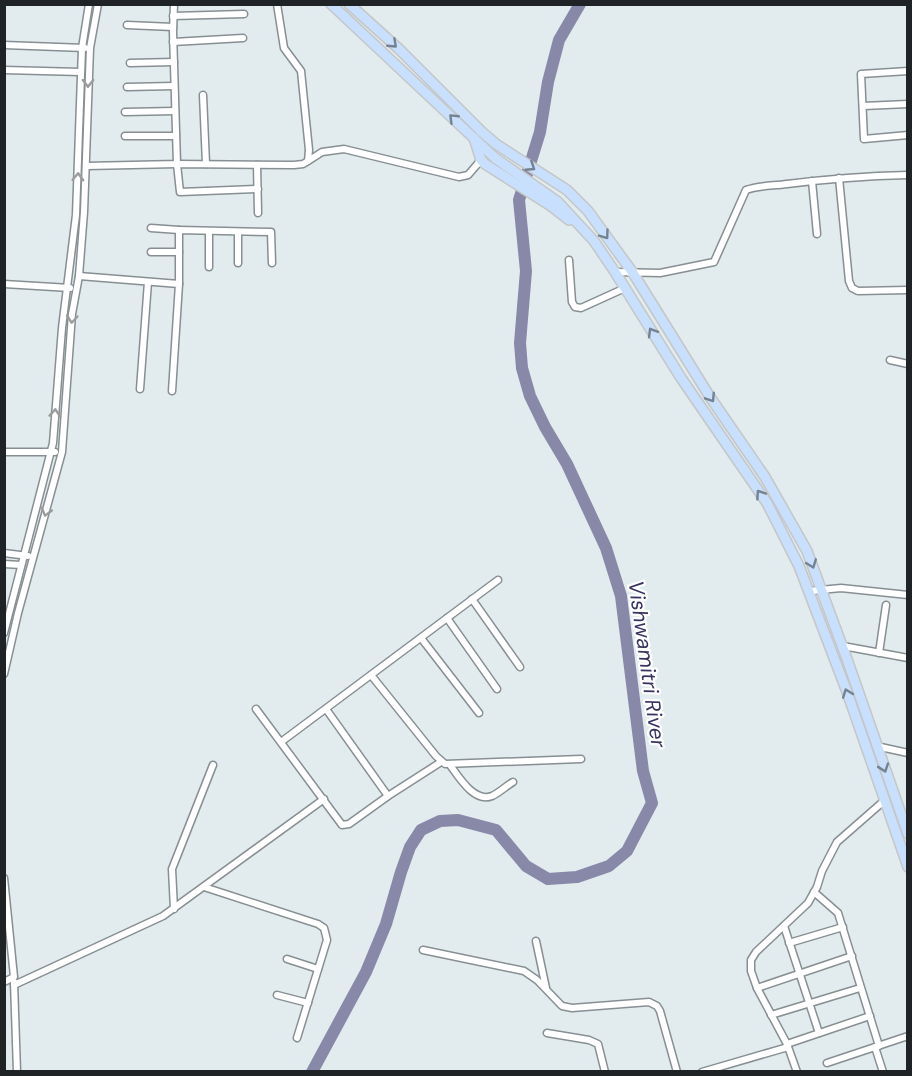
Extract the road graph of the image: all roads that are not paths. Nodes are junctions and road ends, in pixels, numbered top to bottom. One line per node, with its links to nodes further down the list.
1 (89, 4): 14 (street)
2 (98, 4): 15 (street)
3 (174, 4): 8 (street)
4 (277, 4): 32 (street)
5 (331, 4): 31 (main road, one-way to 5)
6 (349, 4): 56 (main road, one-way to 56)
7 (244, 14): 8 (street)
8 (173, 16): 10 (street)
9 (127, 25): 10 (street)
10 (173, 27): 12 (street)
11 (243, 38): 12 (street)
12 (173, 42): 16 (street)
13 (4, 45): 14 (street)
14 (82, 48): 15 (street); 20 (street)
15 (90, 48): 37 (street, one-way to 37)
16 (174, 62): 17 (street); 21 (street)
17 (130, 63)
18 (4, 70): 20 (street)
19 (908, 71): 25 (street)
20 (81, 72): 61 (street, one-way to 20)
21 (174, 86): 22 (street); 26 (street)
22 (127, 87)
23 (203, 95): 35 (street)
24 (908, 104): 25 (street)
25 (863, 106): 28 (street)
26 (175, 111): 27 (street); 30 (street)
27 (125, 112)
28 (908, 135)
29 (125, 136): 30 (street)
30 (176, 136): 34 (street)
31 (473, 136): 33 (main road); 42 (main road)
32 (308, 161): 33 (street); 36 (street)
33 (484, 163): 42 (main road)
34 (177, 164): 35 (street); 37 (street); 41 (street)
35 (206, 164): 36 (street)
36 (257, 165): 41 (street)
37 (87, 166): 57 (street)
38 (908, 175): 39 (street)
39 (839, 178): 40 (street); 64 (street)
40 (812, 181): 48 (street); 56 (street)
41 (258, 189): 43 (street)
42 (554, 204): 55 (main road)
43 (258, 213)
44 (151, 228): 45 (street)
45 (179, 231): 46 (street); 50 (street)
46 (209, 232): 47 (street); 54 (street)
47 (238, 233): 52 (street); 53 (street)
48 (817, 234)
49 (151, 252): 50 (street)
50 (179, 252): 60 (street)
51 (568, 260): 62 (street)
52 (238, 263)
53 (272, 263)
54 (209, 267)
55 (615, 272): 56 (street); 62 (main road)
56 (633, 273): 78 (main road, one-way to 78)
57 (79, 276): 58 (street); 63 (street)
58 (148, 282): 60 (street); 67 (street)
59 (4, 284): 61 (street)
60 (179, 284): 68 (street)
61 (68, 288): 63 (street); 70 (street, one-way to 61)
62 (625, 288): 79 (main road, one-way to 62)
63 (76, 289): 71 (street, one-way to 71)
64 (908, 290)
65 (890, 360): 66 (street)
66 (908, 364)
67 (140, 389)
68 (172, 391)
69 (4, 452): 70 (street)
70 (51, 452): 71 (street); 73 (street)
71 (62, 452): 74 (street, one-way to 74)
72 (4, 554): 73 (street)
73 (24, 555): 74 (street); 76 (street)
74 (33, 556): 90 (street)
75 (4, 564): 76 (street)
76 (21, 565): 84 (street)
77 (498, 580): 81 (street)
78 (822, 590): 79 (street); 80 (street); 86 (main road)
79 (810, 591): 97 (main road, one-way to 79)
80 (908, 595)
81 (472, 599): 83 (street); 89 (street)
82 (886, 605): 87 (street)
83 (447, 618): 85 (street); 92 (street)
84 (4, 633)
85 (421, 638): 91 (street); 95 (street)
86 (843, 646): 87 (street); 98 (main road)
87 (879, 653): 88 (street)
88 (908, 658)
89 (520, 667)
90 (4, 674)
91 (371, 675): 94 (street); 101 (street)
92 (497, 689)
93 (256, 709): 96 (street)
94 (326, 709): 96 (street); 105 (street)
95 (479, 713)
96 (281, 742): 106 (street)
97 (865, 744): 98 (street); 107 (main road)
98 (877, 746): 99 (street); 108 (main road, one-way to 108)
99 (908, 753)
100 (580, 759): 103 (street)
101 (441, 762): 103 (street); 105 (street)
102 (213, 765): 114 (street)
103 (450, 765): 104 (street)
104 (513, 782)
105 (388, 796): 106 (street)
106 (324, 799): 111 (street)
107 (885, 801): 109 (main road); 112 (street)
108 (908, 834)
109 (908, 867)
110 (4, 878): 113 (street)
111 (204, 887): 114 (street); 122 (street)
112 (814, 892): 115 (street); 116 (street)
113 (6, 903): 124 (street)
114 (174, 909): 126 (street)
115 (784, 926): 118 (street); 127 (street)
116 (843, 927): 118 (street); 120 (street)
117 (536, 940): 129 (street)
118 (789, 943): 123 (street)
119 (423, 950): 129 (street)
120 (852, 956): 123 (street); 128 (street)
121 (287, 958): 122 (street)
122 (318, 969): 131 (street)
123 (799, 974): 127 (street); 132 (street)
124 (14, 977): 125 (street); 126 (street)
125 (4, 982)
126 (14, 985): 142 (street)
127 (757, 988): 133 (street)
128 (860, 988): 132 (street); 134 (street)
129 (546, 989): 144 (street)
130 (277, 994): 131 (street)
131 (308, 1003): 138 (street)
132 (809, 1004): 133 (street); 136 (street)
133 (771, 1015): 139 (street)
134 (870, 1016): 136 (street); 140 (street)
135 (547, 1033): 143 (street)
136 (819, 1034): 139 (street)
137 (908, 1036): 140 (street)
138 (297, 1038)
139 (787, 1046): 145 (street); 146 (street)
140 (877, 1046): 141 (street); 147 (street)
141 (827, 1063)
142 (17, 1071)
143 (605, 1071)
144 (677, 1071)
145 (706, 1071)
146 (797, 1071)
147 (883, 1071)

